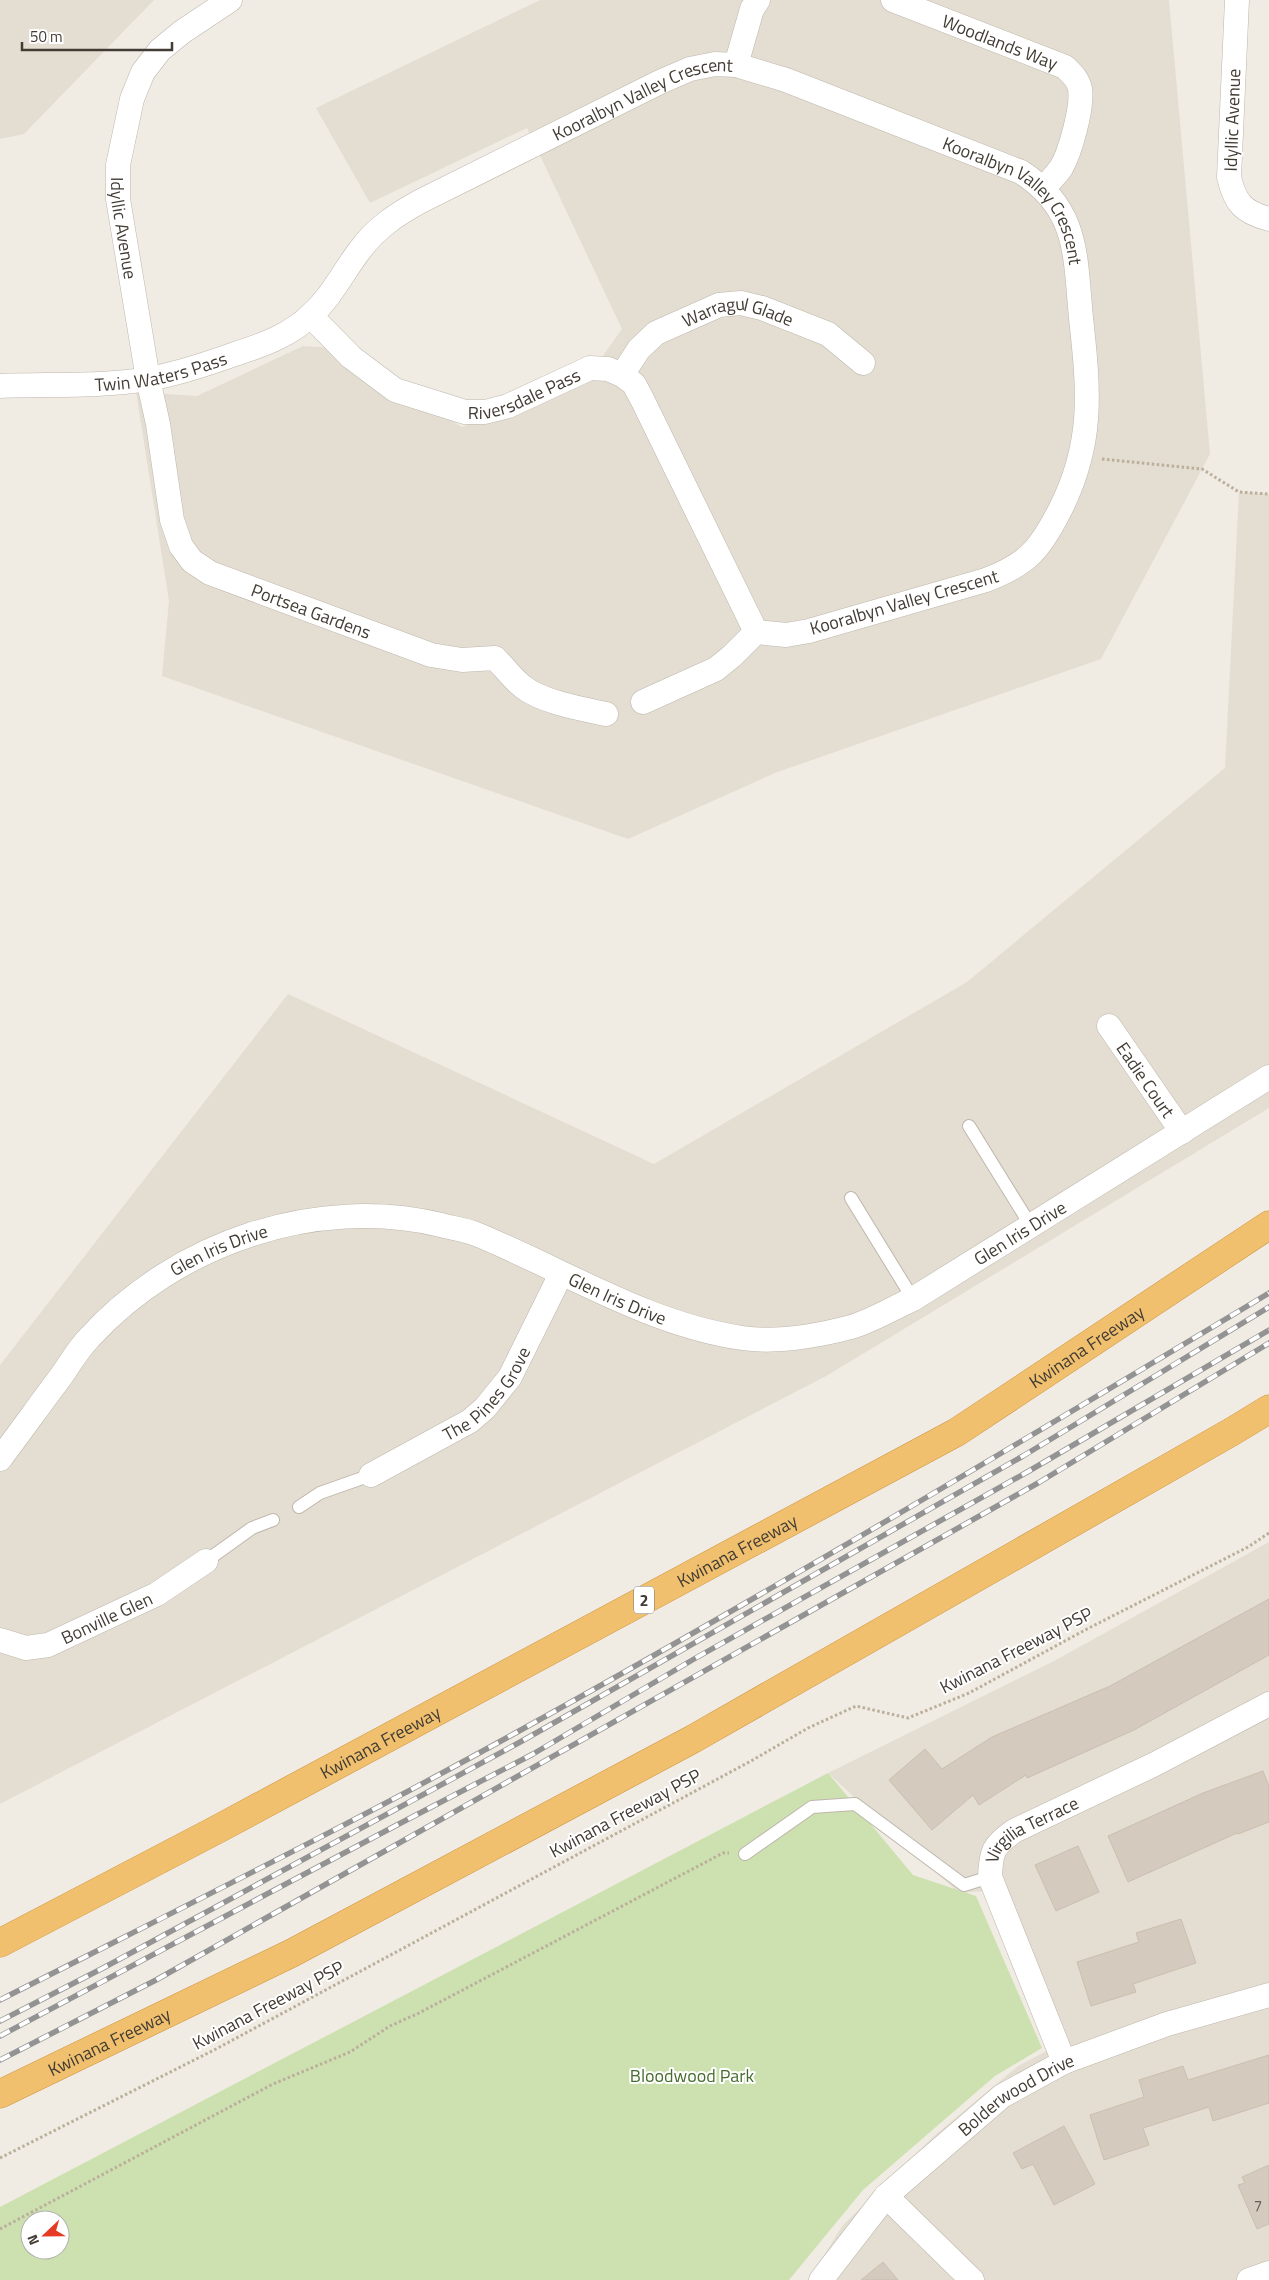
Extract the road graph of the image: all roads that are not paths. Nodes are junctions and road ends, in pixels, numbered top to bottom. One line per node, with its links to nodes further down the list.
1 (230, 0): 11 (street, Idyllic Avenue)
2 (758, 0): 5 (street)
3 (893, 0): 6 (street, Woodlands Way)
4 (1237, 0): 7 (street, Idyllic Avenue)
5 (736, 65): 6 (street, Kooralbyn Valley Crescent); 8 (street, Kooralbyn Valley Crescent)
6 (1043, 189): 13 (street, Kooralbyn Valley Crescent)
7 (1269, 219)
8 (311, 316): 10 (street, Riversdale Pass); 11 (street, Twin Waters Pass)
9 (864, 363): 10 (street, Warragul Glade)
10 (622, 375): 13 (street)
11 (148, 379): 12 (street, Twin Waters Pass); 15 (street, Portsea Gardens)
12 (9, 385)
13 (756, 632): 14 (street)
14 (643, 702)
15 (606, 714)
16 (1109, 1026): 19 (street, Eadie Court)
17 (1269, 1077): 19 (street, Glen Iris Drive)
18 (969, 1126): 22 (lane)
19 (1182, 1132): 22 (street, Glen Iris Drive)
20 (851, 1198): 24 (lane)
21 (1269, 1225): 35 (highway, Kwinana Freeway / 2)
22 (1031, 1226): 24 (street, Glen Iris Drive)
23 (562, 1274): 24 (street, Glen Iris Drive); 26 (street, Glen Iris Drive); 27 (street, The Pines Grove)
24 (912, 1299)
25 (1269, 1409): 38 (highway, Kwinana Freeway)
26 (0, 1459)
27 (370, 1475): 28 (lane)
28 (299, 1507)
29 (273, 1520): 30 (lane)
30 (206, 1561): 31 (street, Bonville Glen)
31 (0, 1640)
32 (1269, 1704): 34 (street, Virgilia Terrace)
33 (745, 1854): 34 (lane)
34 (990, 1877): 37 (street, Virgilia Terrace)
35 (0, 1943)
36 (1269, 1995): 37 (street, Bolderwood Drive)
37 (1064, 2062): 39 (street, Bolderwood Drive)
38 (0, 2094)
39 (886, 2196): 41 (street, Bolderwood Drive); 42 (street)
40 (1269, 2273): 43 (street)
41 (821, 2280)
42 (972, 2280)
43 (1249, 2280)

